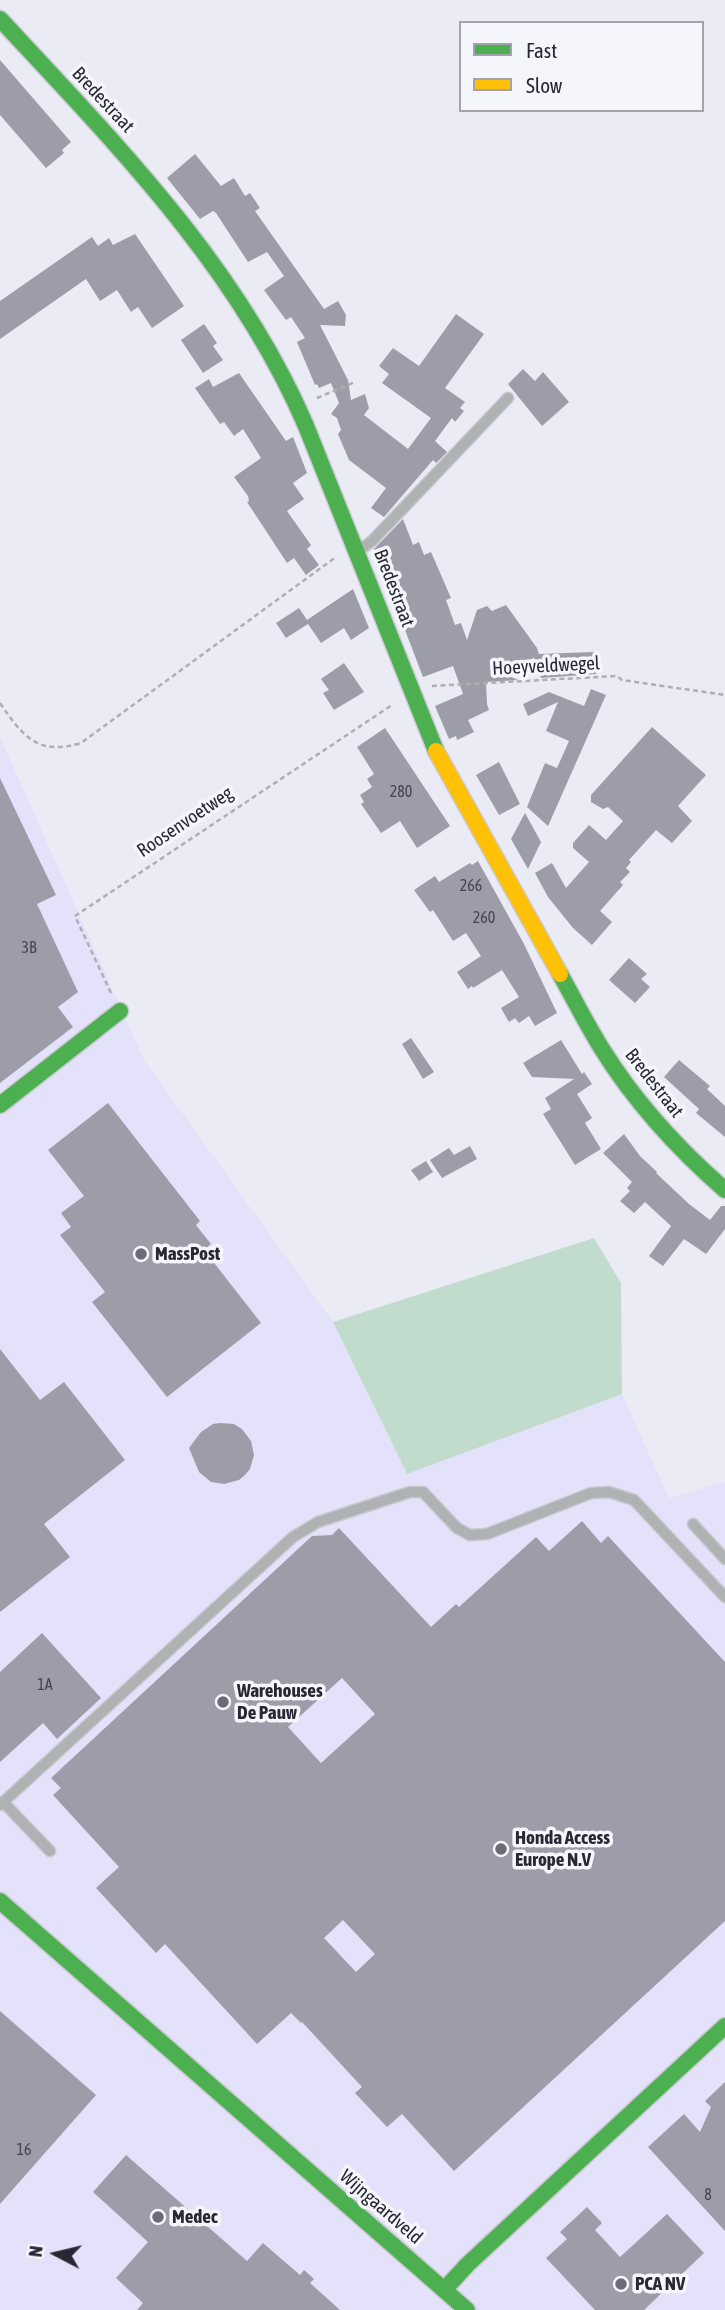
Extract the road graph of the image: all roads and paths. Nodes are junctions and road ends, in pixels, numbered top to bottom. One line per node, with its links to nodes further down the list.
1 (0, 19): 4 (street, Bredestraat)
2 (355, 382): 4 (path)
3 (508, 398): 5 (lane)
4 (298, 407): 5 (street, Bredestraat)
5 (355, 548): 6 (street, Bredestraat); 8 (path)
6 (411, 694): 7 (path, Hoeyveldwegel); 9 (path, Roosenvoetweg); 11 (street, Bredestraat)
7 (725, 695)
8 (0, 704)
9 (120, 1012): 10 (street)
10 (0, 1105)
11 (725, 1190)
12 (693, 1524): 13 (lane)
13 (725, 1559)
14 (725, 1597): 15 (lane)
15 (2, 1804): 16 (lane)
16 (50, 1851)
17 (0, 1900): 19 (street, Wijngaardveld)
18 (725, 2026): 19 (street)
19 (444, 2290): 20 (street, Wijngaardveld)
20 (467, 2310)

